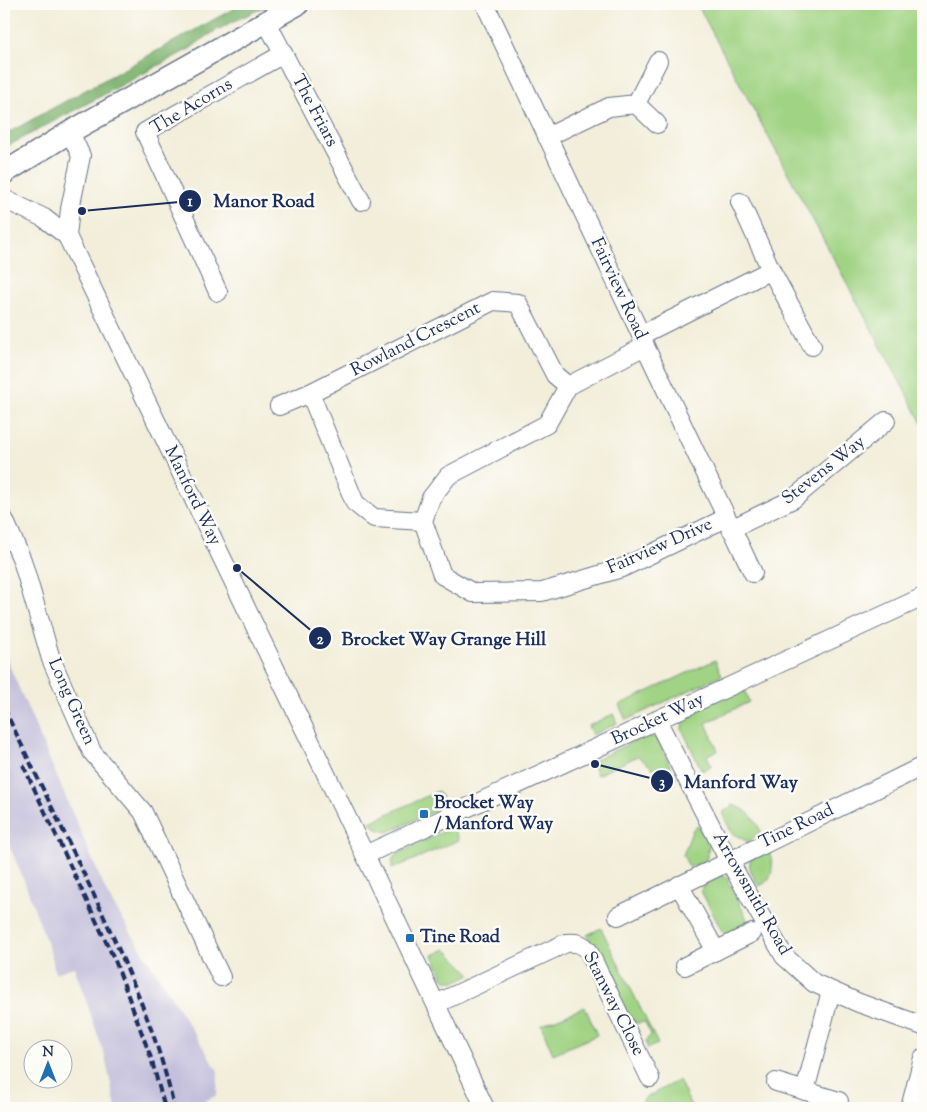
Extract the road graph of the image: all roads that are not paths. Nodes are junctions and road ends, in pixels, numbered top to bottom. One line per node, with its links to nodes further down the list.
1 (298, 4): 3 (main road)
2 (485, 4): 9 (street, Fairview Road)
3 (266, 21): 4 (street, The Friars); 8 (main road)
4 (283, 54): 12 (street, The Friars); 16 (street, The Acorns)
5 (658, 61): 6 (street)
6 (636, 104): 7 (street); 9 (street)
7 (657, 124)
8 (70, 132): 10 (main road); 14 (street)
9 (547, 137): 17 (street, Fairview Road)
10 (4, 173)
11 (4, 199): 14 (street, Manford Way)
12 (361, 201)
13 (740, 202): 15 (street)
14 (67, 236): 30 (street, Manford Way)
15 (771, 270): 17 (street); 18 (street)
16 (218, 292)
17 (643, 341): 19 (street); 25 (street, Fairview Road)
18 (812, 346)
19 (568, 386): 20 (street, Rowland Crescent); 24 (street)
20 (310, 393): 21 (street, Rowland Crescent); 24 (street)
21 (279, 406)
22 (886, 421): 25 (street, Stevens Way)
23 (4, 519): 37 (street, Long Green)
24 (423, 521): 25 (street, Fairview Drive)
25 (729, 523): 26 (street, Fairview Road)
26 (753, 573)
27 (923, 597): 28 (street, Brocket Way)
28 (656, 720): 30 (street, Brocket Way); 31 (street, Arrowsmith Road)
29 (923, 766): 31 (street, Tine Road)
30 (365, 854): 39 (street, Manford Way)
31 (729, 861): 32 (street, Tine Road); 38 (street, Arrowsmith Road)
32 (680, 885): 33 (street, Tine Road); 35 (street)
33 (618, 916)
34 (752, 933): 35 (street)
35 (716, 951): 36 (street)
36 (685, 966)
37 (221, 977)
38 (831, 991): 40 (street, Arrowsmith Road); 44 (street)
39 (436, 1004): 42 (street, Stanway Close); 46 (street, Manford Way)
40 (923, 1026)
41 (923, 1058): 47 (street)
42 (650, 1078)
43 (776, 1082): 44 (street)
44 (806, 1091): 45 (street)
45 (839, 1101)
46 (485, 1108)
47 (910, 1108)

